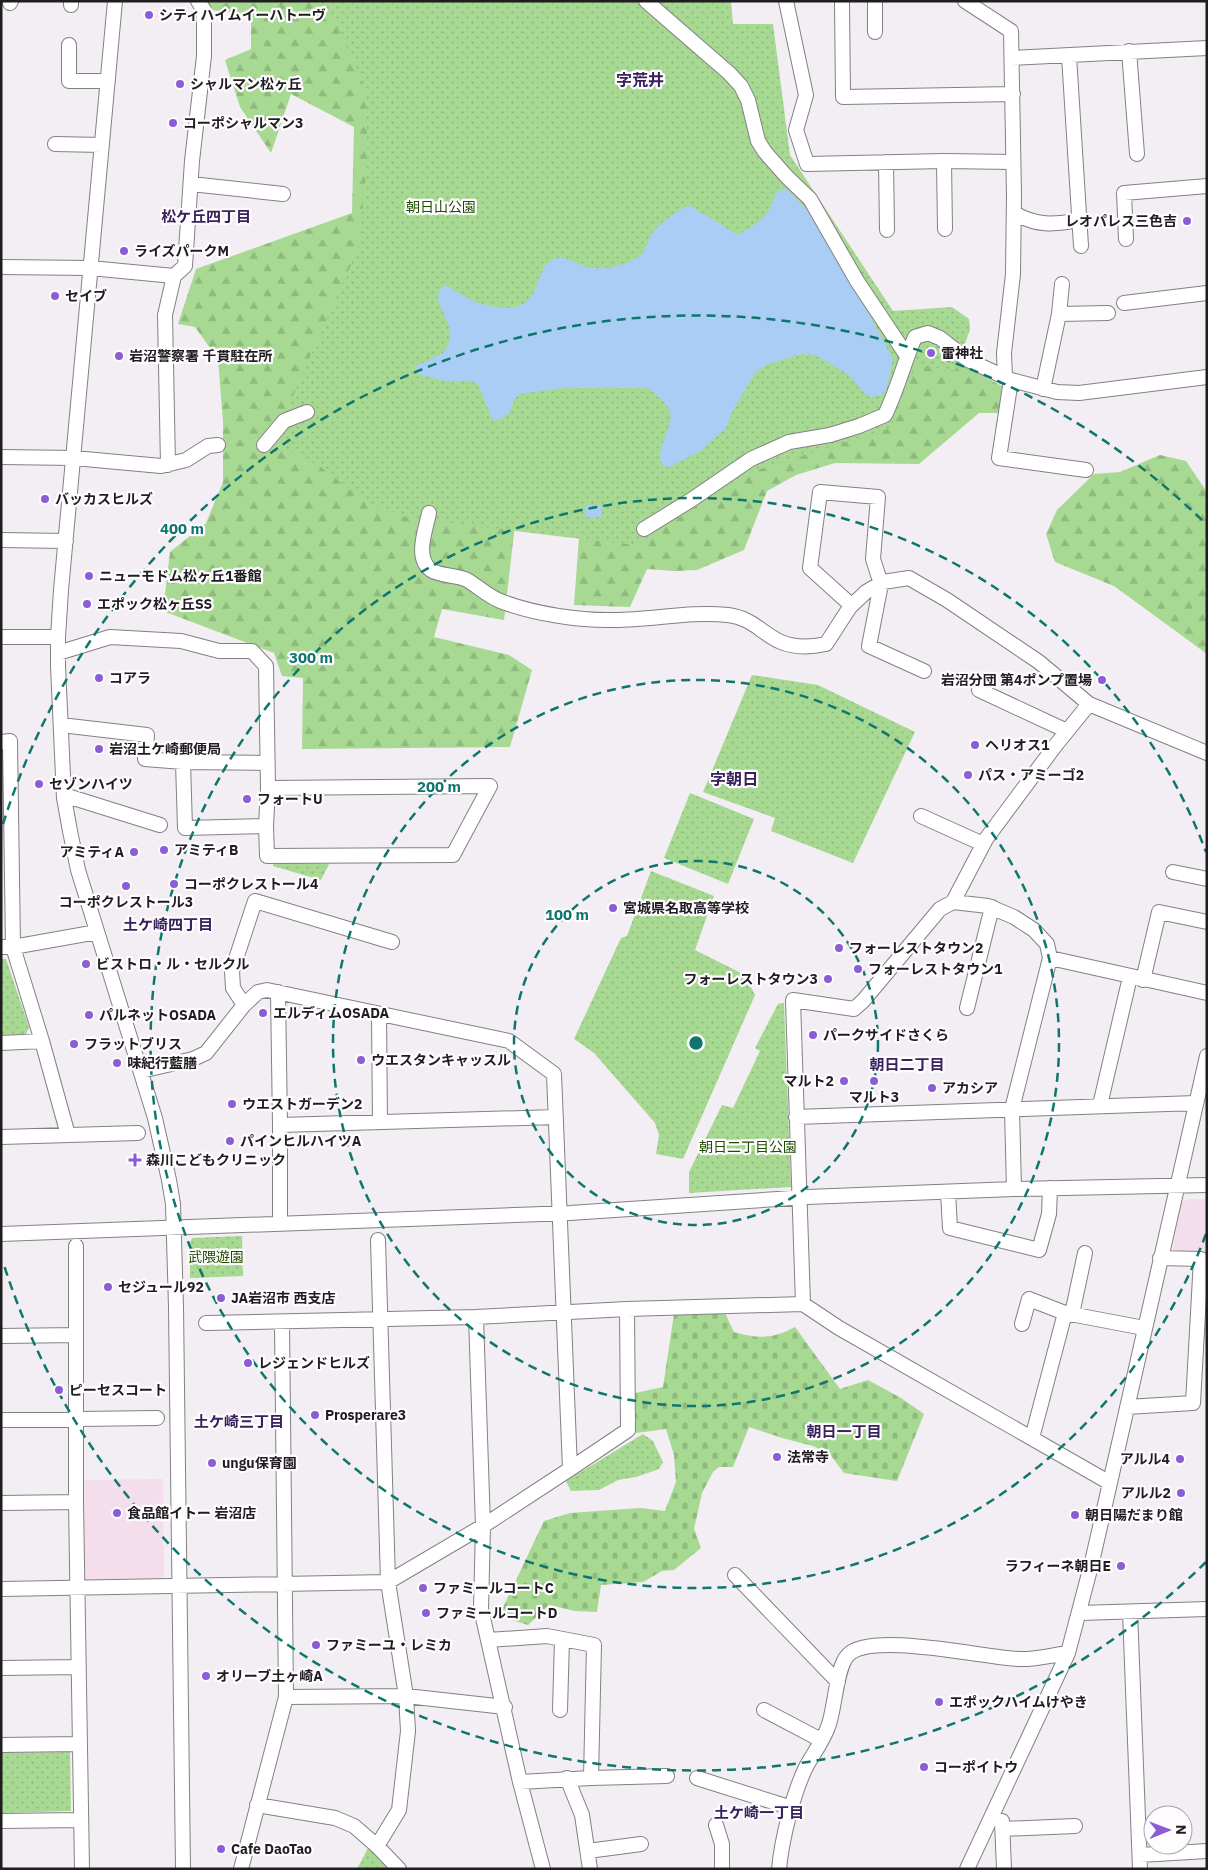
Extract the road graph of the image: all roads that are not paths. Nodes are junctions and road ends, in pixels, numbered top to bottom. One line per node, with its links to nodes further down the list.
1 (115, 1): 14 (street)
2 (198, 1): 22 (street)
3 (646, 1): 39 (street)
4 (786, 1): 20 (street)
5 (842, 1): 15 (street)
6 (875, 1): 8 (street)
7 (965, 1): 13 (street)
8 (875, 32)
9 (69, 45): 14 (street)
10 (1207, 48): 11 (street)
11 (1129, 52): 12 (street); 18 (street)
12 (1069, 56): 13 (street); 26 (street)
13 (1012, 58): 15 (street)
14 (108, 81): 17 (street)
15 (1013, 94): 21 (street)
16 (55, 144): 17 (street)
17 (102, 145): 32 (street)
18 (1136, 154)
19 (944, 161): 20 (street); 21 (street); 27 (street)
20 (886, 162): 28 (street)
21 (1014, 162): 25 (street)
22 (191, 184): 24 (street); 33 (street)
23 (1207, 186): 29 (street)
24 (283, 194)
25 (1014, 212): 26 (street); 41 (street)
26 (1079, 220): 30 (street)
27 (945, 229)
28 (887, 230)
29 (1126, 239)
30 (1081, 246)
31 (1, 266): 32 (street)
32 (90, 268): 33 (street); 47 (street)
33 (174, 276): 48 (street)
34 (1062, 284): 38 (street)
35 (1207, 294): 36 (street)
36 (1124, 303)
37 (1108, 313): 38 (street)
38 (1059, 314): 42 (street)
39 (906, 356): 41 (street); 51 (street)
40 (1207, 377): 42 (street)
41 (1008, 379): 42 (street); 49 (street)
42 (1043, 389)
43 (307, 412): 45 (street)
44 (218, 445): 48 (street)
45 (264, 445)
46 (1, 457): 47 (street)
47 (74, 458): 48 (street); 53 (street)
48 (168, 465)
49 (1086, 470)
50 (428, 512): 55 (street)
51 (644, 530)
52 (1, 540): 53 (street)
53 (66, 541): 57 (street)
54 (881, 584): 55 (street); 55 (street); 59 (street); 61 (street)
55 (851, 605)
56 (1, 637): 57 (street)
57 (58, 637): 58 (street)
58 (58, 652): 62 (street); 67 (street)
59 (924, 671)
60 (979, 690): 63 (street)
61 (1089, 704): 63 (street); 65 (street)
62 (61, 725): 66 (street); 69 (street)
63 (1067, 731): 73 (street)
64 (1, 742): 81 (street)
65 (1207, 754)
66 (183, 762): 67 (street); 72 (street)
67 (266, 763): 68 (street)
68 (268, 788): 72 (street); 72 (street)
69 (64, 795): 71 (street); 79 (street)
70 (921, 816): 73 (street)
71 (160, 825)
72 (266, 826)
73 (983, 844): 76 (street)
74 (1174, 872): 75 (street)
75 (1207, 879)
76 (953, 902): 77 (street); 97 (street)
77 (992, 907): 82 (street); 87 (street)
78 (1207, 922): 83 (street)
79 (98, 932): 81 (street); 92 (street)
80 (392, 942): 86 (street)
81 (7, 947): 89 (street)
82 (1050, 958): 83 (street); 95 (street)
83 (1137, 978): 85 (street); 94 (street)
84 (278, 992): 86 (street); 88 (street); 99 (street)
85 (1207, 993)
86 (244, 1005): 92 (street)
87 (967, 1008)
88 (379, 1014): 96 (street); 98 (street)
89 (42, 1041): 90 (street); 101 (street)
90 (1, 1043)
91 (1207, 1056): 93 (street)
92 (141, 1071): 111 (street)
93 (1196, 1102): 94 (street); 103 (street)
94 (1100, 1105): 95 (street)
95 (1012, 1109): 97 (street); 106 (street)
96 (556, 1117): 98 (street); 109 (street)
97 (796, 1117): 108 (street)
98 (380, 1122): 99 (street)
99 (280, 1125): 110 (street)
100 (138, 1133): 101 (street)
101 (68, 1135): 102 (street)
102 (1, 1137)
103 (1176, 1185): 104 (street); 105 (street); 116 (street)
104 (1207, 1185)
105 (1050, 1188): 106 (street); 107 (street)
106 (1014, 1189): 107 (street)
107 (948, 1192): 108 (street)
108 (798, 1198): 109 (street); 117 (street)
109 (559, 1214): 110 (street); 119 (street)
110 (280, 1224): 111 (street)
111 (174, 1227): 112 (street); 142 (street)
112 (1, 1234)
113 (378, 1240): 122 (street)
114 (76, 1246): 127 (street)
115 (1085, 1253): 120 (street)
116 (1160, 1258): 126 (street); 129 (street)
117 (803, 1304): 118 (street); 133 (street)
118 (626, 1309): 119 (street); 134 (street)
119 (564, 1312): 121 (street); 134 (street)
120 (1069, 1313): 125 (street); 126 (street); 133 (street)
121 (476, 1317): 122 (street); 138 (street)
122 (380, 1318): 123 (street); 140 (street)
123 (282, 1322): 124 (street); 141 (street)
124 (206, 1323)
125 (1022, 1324)
126 (1144, 1328): 129 (street)
127 (76, 1335): 128 (street); 132 (street)
128 (1, 1336)
129 (1127, 1407): 135 (street)
130 (157, 1418): 132 (street)
131 (1, 1420): 132 (street)
132 (75, 1420): 136 (street)
133 (1032, 1438): 135 (street)
134 (570, 1469): 138 (street)
135 (1110, 1483): 147 (street)
136 (76, 1502): 137 (street); 144 (street)
137 (1, 1503)
138 (483, 1526): 140 (street); 149 (street)
139 (735, 1575): 153 (street)
140 (388, 1582): 141 (street); 154 (street)
141 (284, 1585): 142 (street); 155 (street)
142 (180, 1587): 144 (street); 181 (street)
143 (1, 1589): 144 (street)
144 (77, 1589): 151 (street)
145 (1207, 1609): 146 (street)
146 (1130, 1612): 147 (street); 179 (street)
147 (1080, 1613): 150 (street)
148 (562, 1638): 149 (street); 157 (street); 164 (street)
149 (488, 1640): 156 (street)
150 (1068, 1653): 153 (street); 167 (street)
151 (79, 1667): 152 (street); 160 (street)
152 (1, 1668)
153 (838, 1682): 159 (street)
154 (406, 1696): 155 (street); 156 (street); 176 (street)
155 (286, 1697): 168 (street)
156 (505, 1707): 166 (street)
157 (560, 1710)
158 (764, 1710): 159 (street)
159 (821, 1740): 169 (street)
160 (79, 1744): 161 (street); 170 (street)
161 (1, 1745)
162 (666, 1776): 164 (street)
163 (567, 1778): 164 (street); 166 (street); 177 (street)
164 (591, 1778)
165 (697, 1778): 169 (street)
166 (520, 1782): 184 (street)
167 (1001, 1798): 174 (street); 188 (street)
168 (258, 1805): 176 (street); 182 (street)
169 (792, 1808): 187 (street)
170 (80, 1820): 171 (street); 180 (street)
171 (1, 1821)
172 (716, 1825): 186 (street)
173 (1075, 1826): 174 (street)
174 (1002, 1829): 189 (street)
175 (641, 1844): 177 (street)
176 (377, 1846): 183 (street)
177 (588, 1851): 185 (street)
178 (1207, 1851): 179 (street)
179 (1140, 1862)
180 (82, 1869)
181 (184, 1869)
182 (241, 1869)
183 (399, 1869)
184 (543, 1869)
185 (590, 1869)
186 (722, 1869)
187 (779, 1869)
188 (967, 1869)
189 (1004, 1869)

